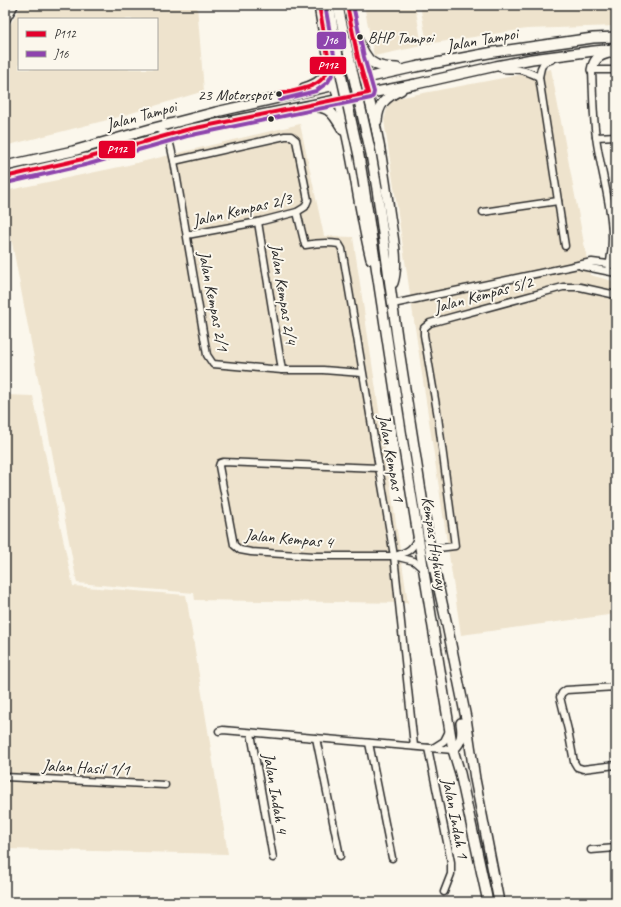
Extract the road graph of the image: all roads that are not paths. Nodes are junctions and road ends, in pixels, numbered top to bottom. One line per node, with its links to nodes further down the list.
1 (15, 5): 7 (street)
2 (319, 5): 12 (main road)
3 (329, 5): 49 (main road, Kempas Highway, bridge)
4 (338, 5): 47 (main road, Kempas Highway, bridge)
5 (347, 5): 6 (main road)
6 (350, 20): 11 (main road); 14 (main road)
7 (5, 22)
8 (616, 37): 14 (main road, Jalan Tampoi)
9 (616, 50): 10 (main road, Jalan Tampoi); 15 (main road)
10 (594, 51): 13 (main road, Jalan Tampoi); 17 (street)
11 (358, 58): 12 (main road); 18 (main road)
12 (329, 62): 20 (main road); 23 (main road)
13 (496, 66): 17 (street); 19 (main road, Jalan Tampoi)
14 (409, 68): 18 (main road, Jalan Tampoi)
15 (592, 70): 16 (street); 32 (street)
16 (616, 70)
17 (539, 77): 36 (street)
18 (364, 79): 20 (main road, Jalan Tampoi); 21 (main road)
19 (416, 84): 21 (main road, Jalan Tampoi); 28 (main road)
20 (335, 86): 22 (main road); 23 (main road, Jalan Tampoi)
21 (368, 93): 22 (main road, Jalan Tampoi); 25 (main road)
22 (338, 99): 24 (main road, Jalan Tampoi); 26 (main road)
23 (248, 105): 27 (main road, Jalan Tampoi)
24 (279, 112): 29 (main road, Jalan Tampoi); 30 (main road)
25 (373, 114): 26 (main road); 28 (main road)
26 (342, 117): 30 (main road)
27 (154, 128): 29 (street); 34 (main road, Jalan Tampoi)
28 (377, 134): 47 (main road)
29 (167, 135): 33 (street, Jalan Kempas 2/1); 35 (main road, Jalan Tampoi)
30 (347, 136): 49 (main road)
31 (616, 136): 32 (street)
32 (596, 137): 37 (street)
33 (174, 161): 38 (street, Jalan Kempas 2/3); 41 (street, Jalan Kempas 2/1)
34 (5, 166)
35 (5, 177)
36 (558, 201): 39 (street); 42 (street)
37 (613, 210): 43 (street)
38 (297, 212): 40 (street, Jalan Kempas 2/3); 52 (street, Jalan Kempas 1)
39 (483, 212)
40 (258, 222): 41 (street, Jalan Kempas 2/3); 51 (street, Jalan Kempas 2/4)
41 (187, 235): 51 (street, Jalan Kempas 2/1)
42 (565, 246)
43 (613, 264): 44 (street); 45 (street)
44 (577, 265): 45 (street); 50 (street)
45 (608, 270): 46 (street)
46 (616, 273)
47 (391, 288): 50 (main road, Kempas Highway)
48 (616, 294): 55 (street, Jalan Kempas 5/2)
49 (381, 299): 54 (main road, Kempas Highway)
50 (394, 304): 55 (main road, Kempas Highway)
51 (282, 370): 52 (street, Jalan Kempas 2/1)
52 (362, 373): 53 (street, Jalan Kempas 1)
53 (379, 468): 56 (street, Jalan Kempas 1); 56 (street, Jalan Kempas 4)
54 (418, 533): 56 (street); 57 (main road, Kempas Highway)
55 (430, 549): 58 (main road, Kempas Highway)
56 (394, 556): 57 (street); 65 (street, Jalan Kempas 1)
57 (423, 569): 60 (main road, Kempas Highway)
58 (458, 684): 67 (main road); 78 (main road, Kempas Highway)
59 (616, 687): 68 (street)
60 (450, 729): 66 (street); 67 (main road, Kempas Highway)
61 (219, 731): 62 (street)
62 (251, 733): 63 (street); 74 (street, Jalan Indah 4)
63 (316, 738): 64 (street); 73 (street)
64 (369, 743): 65 (street); 75 (street)
65 (414, 746): 66 (street)
66 (430, 748): 67 (street); 76 (street, Jalan Indah 1)
67 (453, 750): 77 (main road, Kempas Highway)
68 (616, 765)
69 (5, 777): 70 (street, Jalan Hasil 1/1)
70 (165, 785)
71 (616, 848): 72 (street)
72 (591, 850)
73 (340, 856)
74 (273, 858)
75 (392, 858)
76 (444, 892)
77 (488, 902)
78 (499, 902)

